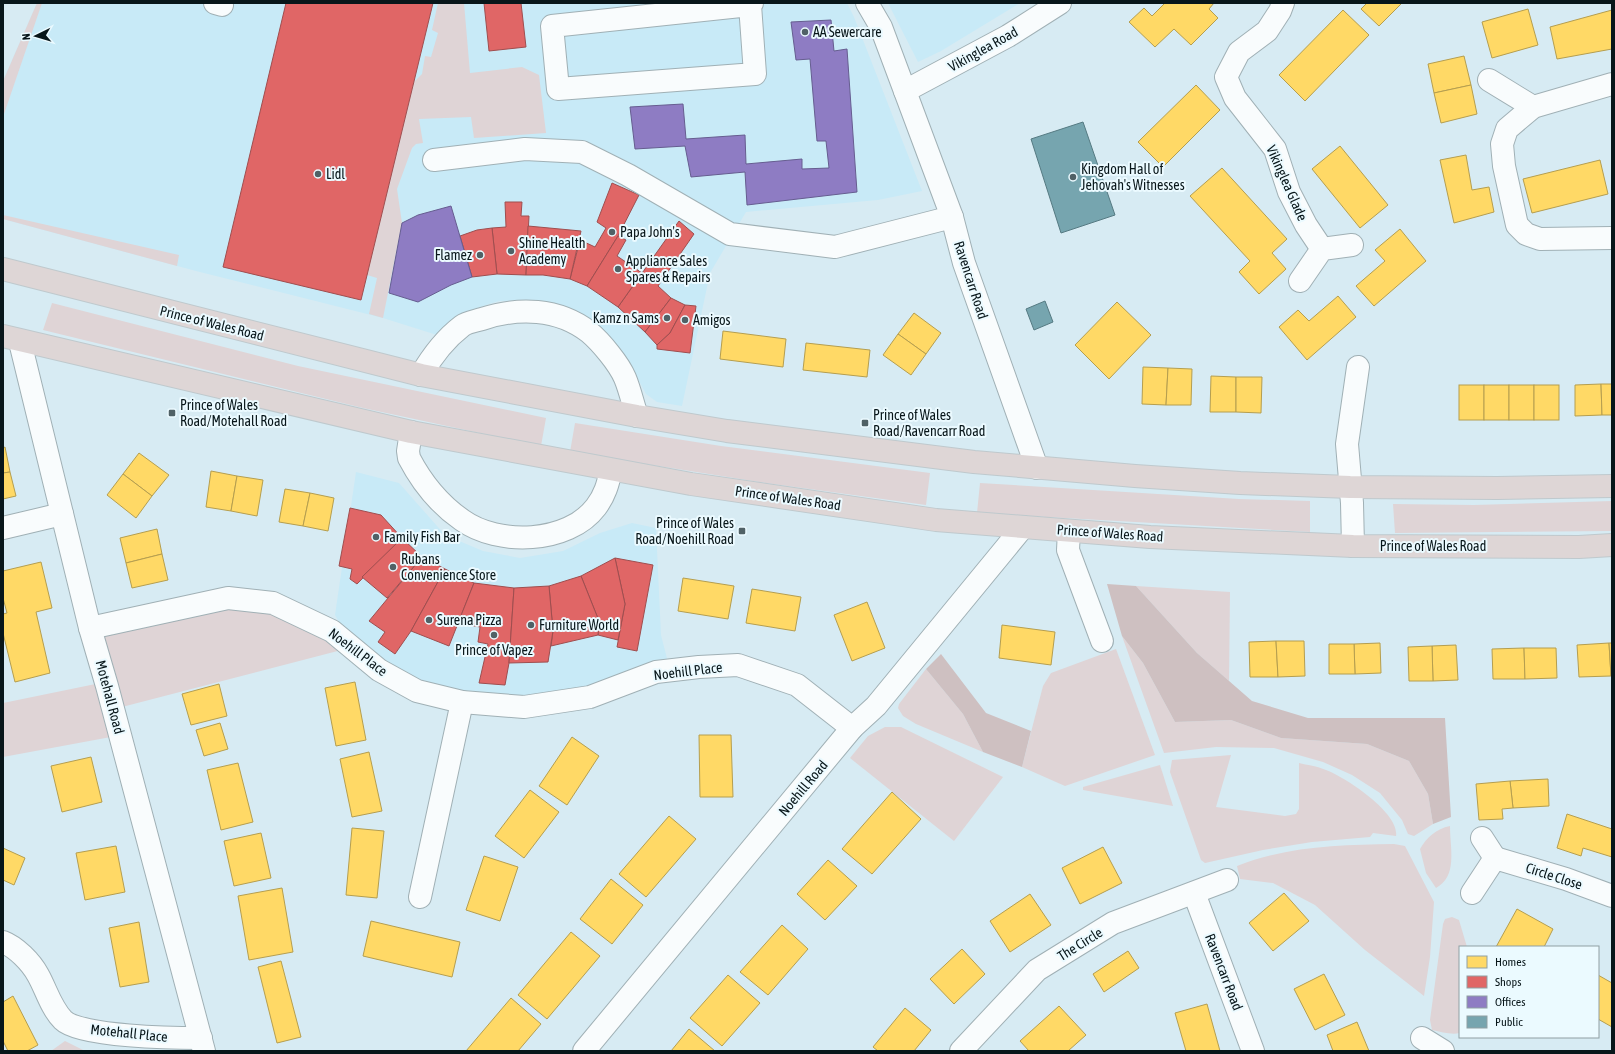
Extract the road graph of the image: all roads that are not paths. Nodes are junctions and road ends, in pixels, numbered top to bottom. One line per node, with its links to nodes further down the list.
1 (868, 3): 7 (street, Ravencarr Road)
2 (1060, 3): 7 (street, Vikinglea Road)
3 (1283, 3): 13 (street, Vikinglea Glade)
4 (751, 4): 4 (street)
5 (1489, 80): 8 (street)
6 (1612, 84): 8 (street)
7 (905, 91): 10 (street, Ravencarr Road)
8 (1533, 107): 11 (street)
9 (434, 160): 10 (street)
10 (952, 217): 21 (street, Ravencarr Road)
11 (1612, 238)
12 (1352, 245): 13 (street)
13 (1322, 249): 15 (street)
14 (3, 269): 18 (highway, Prince of Wales Road)
15 (1300, 281)
16 (12, 339): 20 (highway, Prince of Wales Road); 25 (street, Motehall Road)
17 (1358, 367): 24 (street)
18 (421, 375): 19 (highway, Prince of Wales Road); 19 (street)
19 (637, 416): 21 (highway, Prince of Wales Road)
20 (411, 432): 22 (highway, Prince of Wales Road); 22 (street)
21 (1037, 468): 24 (highway, Prince of Wales Road)
22 (611, 470): 26 (highway, Prince of Wales Road)
23 (1612, 486): 24 (highway, Prince of Wales Road)
24 (1350, 487): 30 (street)
25 (62, 514): 27 (street); 31 (street, Motehall Road)
26 (1023, 526): 28 (highway, Prince of Wales Road); 34 (street, Noehill Road)
27 (3, 528)
28 (1069, 531): 30 (highway, Prince of Wales Road); 32 (street)
29 (1612, 545): 30 (highway, Prince of Wales Road)
30 (1353, 546)
31 (90, 628): 33 (street, Noehill Place); 44 (street, Motehall Road)
32 (1102, 641)
33 (462, 702): 34 (street, Noehill Place); 41 (street)
34 (852, 728): 45 (street, Noehill Road)
35 (1482, 838): 36 (street)
36 (1495, 858): 39 (street); 40 (street, Circle Close)
37 (1227, 880): 38 (street, The Circle)
38 (1194, 893): 46 (street, The Circle); 47 (street, Ravencarr Road)
39 (1472, 893)
40 (1612, 896)
41 (420, 897)
42 (3, 942): 44 (street, Motehall Place)
43 (1422, 1038): 48 (street)
44 (202, 1044)
45 (584, 1051)
46 (962, 1051)
47 (1254, 1051)
48 (1443, 1051)

